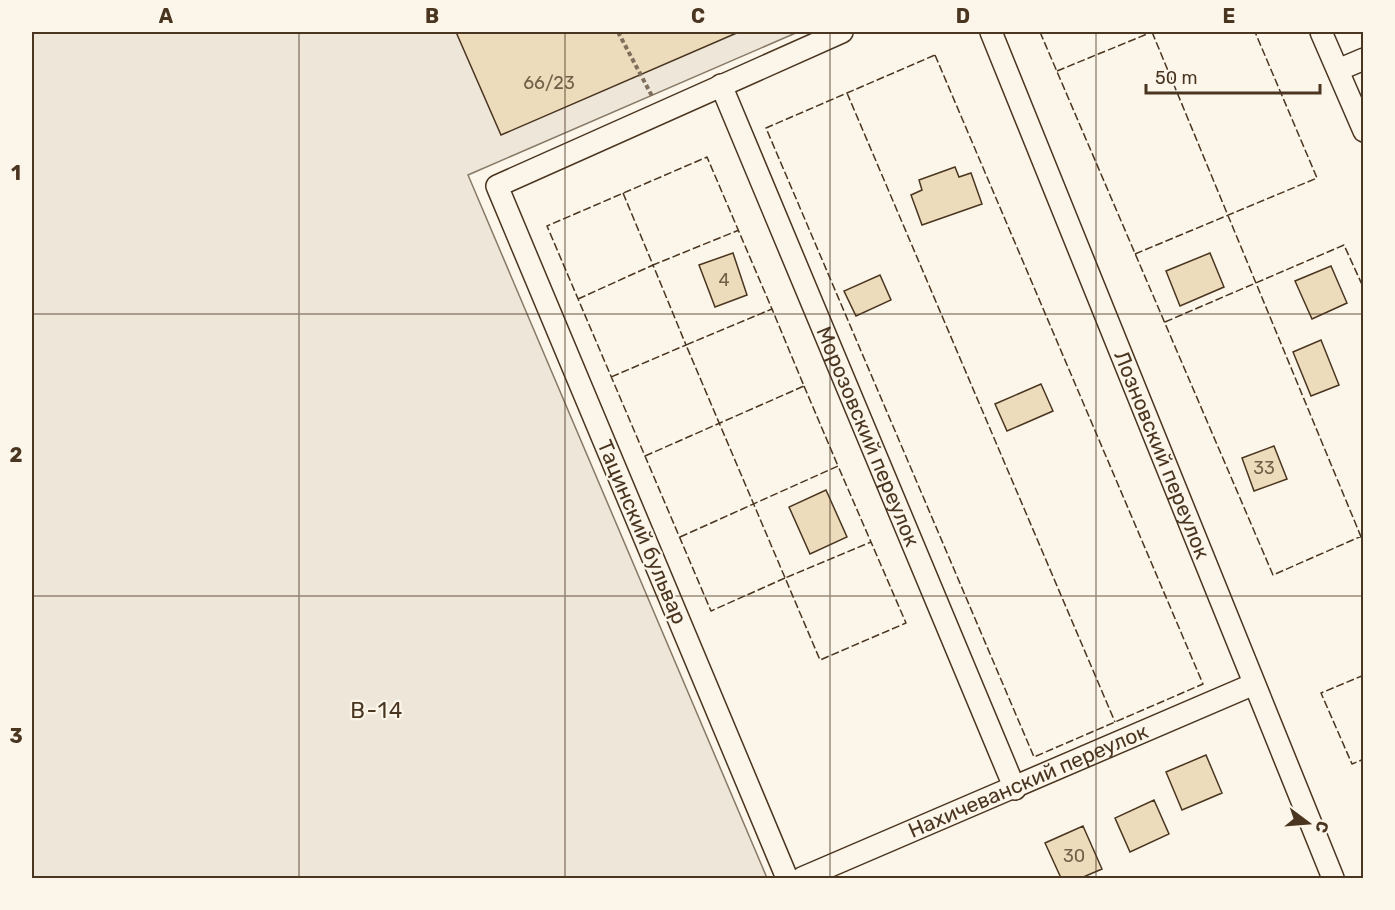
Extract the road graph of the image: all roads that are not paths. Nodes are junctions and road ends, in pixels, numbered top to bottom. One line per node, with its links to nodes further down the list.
1 (842, 32): 6 (street)
2 (991, 32): 8 (street, Лозновский переулок)
3 (1321, 32): 5 (street)
4 (1364, 59): 5 (street)
5 (1338, 70): 7 (street)
6 (721, 85): 9 (street, Морозовский переулок); 10 (street, Тацинский бульвар)
7 (1364, 131)
8 (1254, 684): 9 (street, Нахичеванский переулок); 12 (street, Лозновский переулок)
9 (1015, 789): 11 (street, Нахичеванский переулок)
10 (787, 879)
11 (802, 879)
12 (1333, 879)

